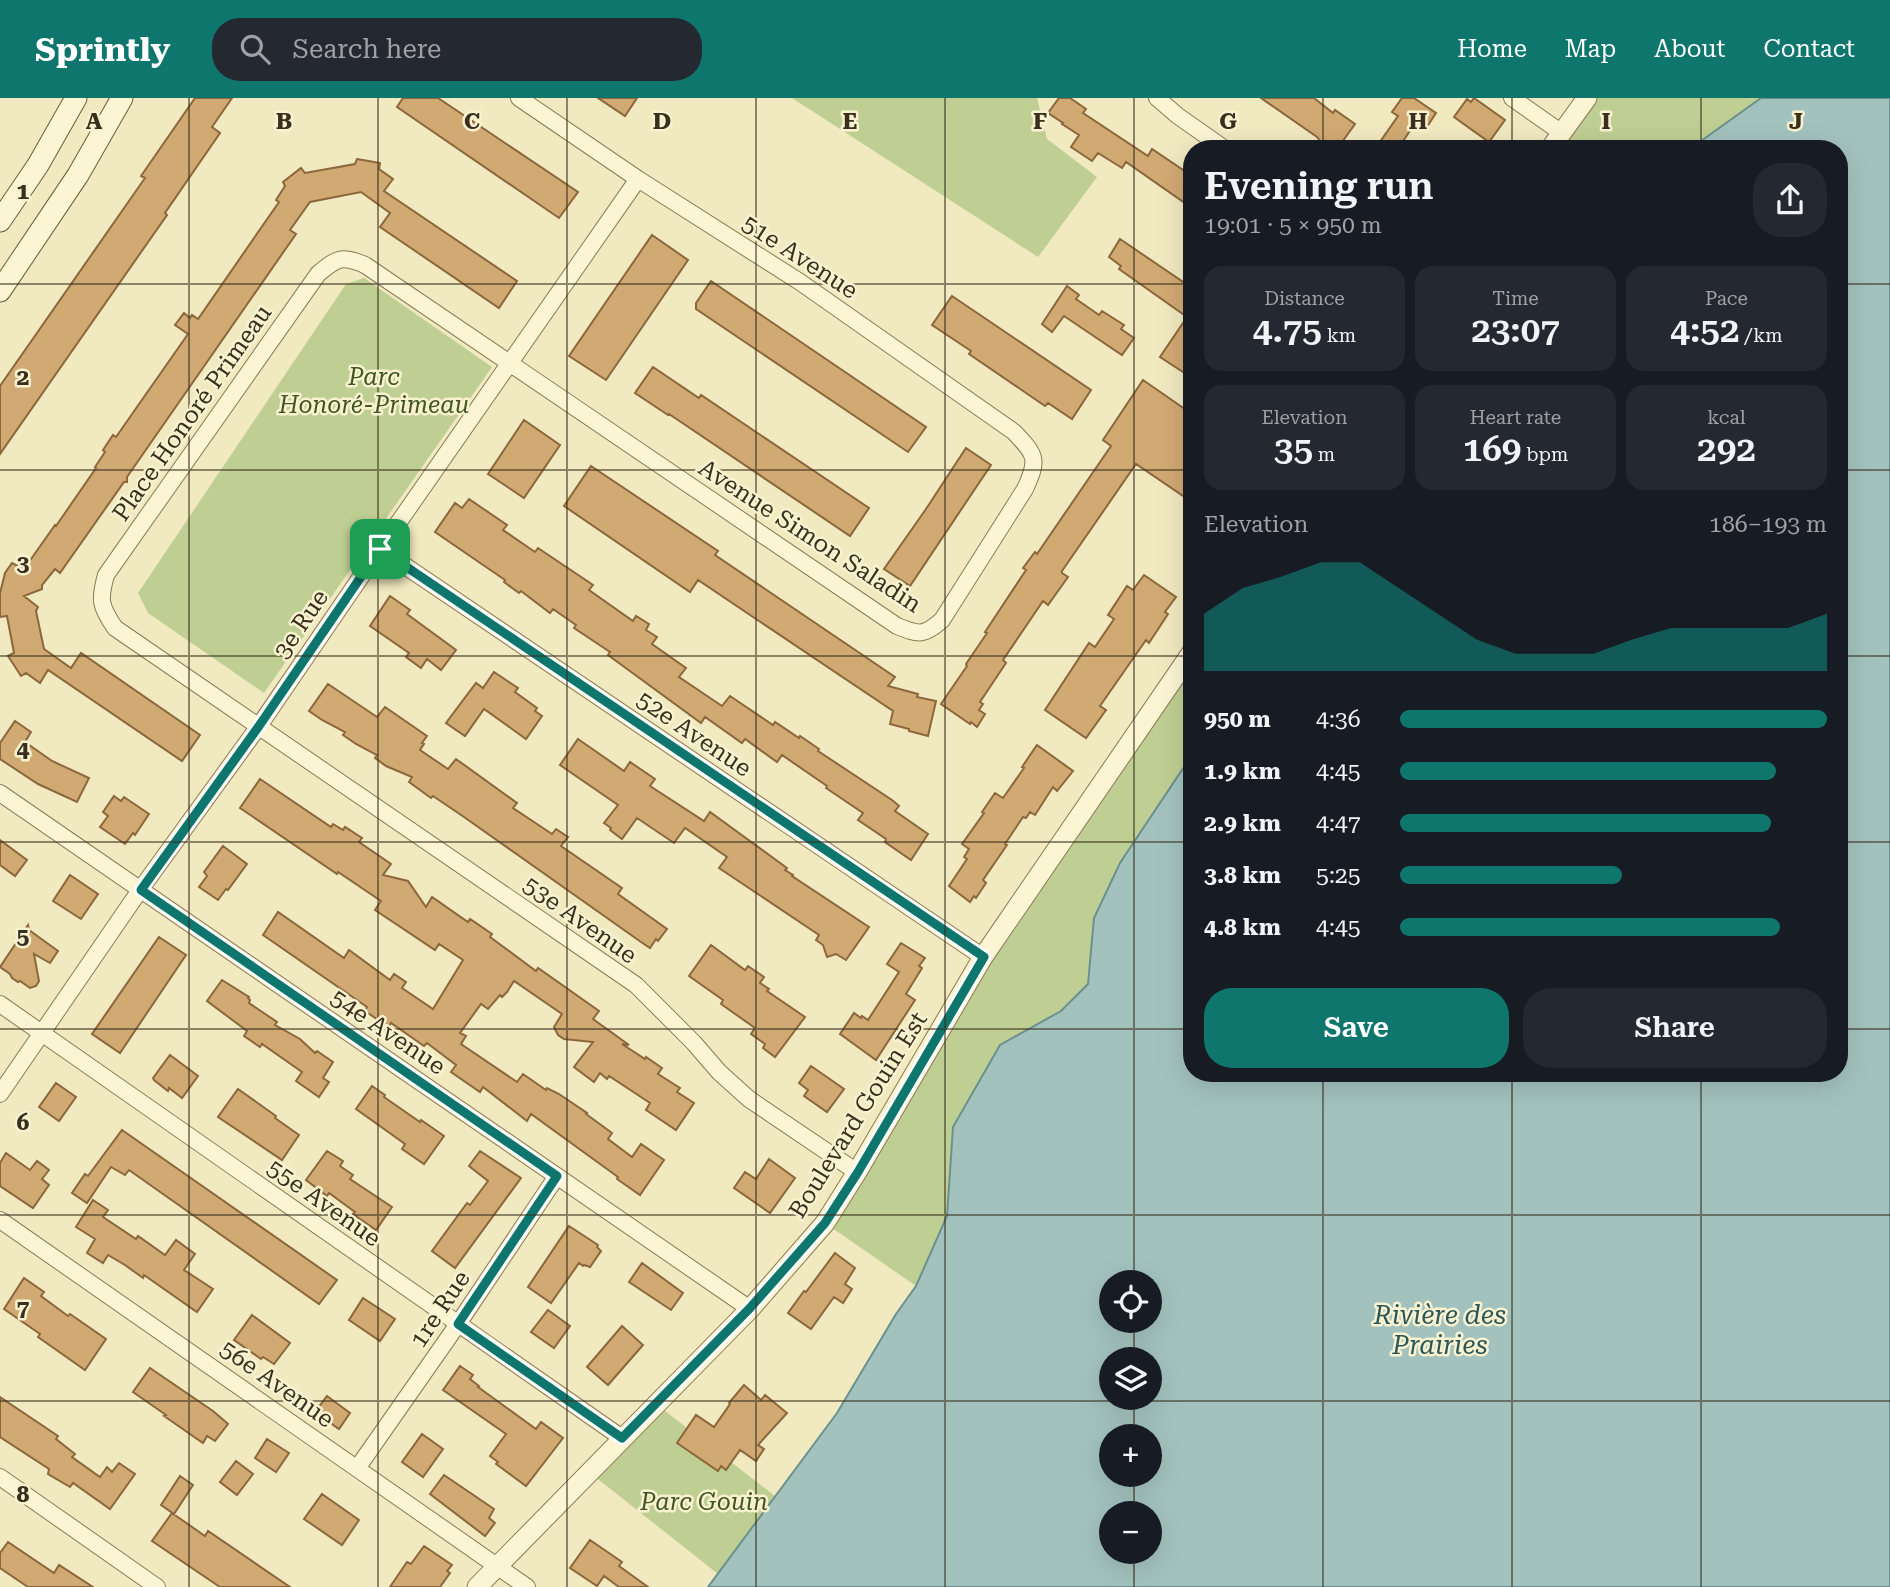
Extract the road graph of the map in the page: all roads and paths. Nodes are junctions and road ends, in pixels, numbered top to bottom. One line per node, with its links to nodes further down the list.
1 (76, 98): 11 (main road)
2 (122, 98): 12 (main road)
3 (519, 98): 10 (street, 51e Avenue)
4 (1157, 98): 8 (street)
5 (1512, 98): 7 (street)
6 (1587, 98): 7 (street)
7 (1562, 133): 9 (street)
8 (1212, 140)
9 (1557, 140)
10 (638, 179): 13 (street, 3e Rue); 14 (street, 51e Avenue)
11 (0, 221)
12 (0, 291)
13 (510, 362): 14 (street, Avenue Simon Saladin); 15 (street, 3e Rue); 17 (street, Place Honoré Primeau)
14 (1033, 471)
15 (380, 549): 17 (street, 3e Rue); 20 (street, 52e Avenue)
16 (1183, 665): 20 (street, Boulevard Gouin Est)
17 (259, 726): 19 (street, 3e Rue); 24 (street, 53e Avenue)
18 (0, 793): 19 (street, 54e Avenue)
19 (141, 890): 22 (street, 3e Rue); 25 (street, 54e Avenue)
20 (984, 957): 24 (street, Boulevard Gouin Est)
21 (0, 1004): 22 (street, 55e Avenue)
22 (42, 1033): 23 (street, 3e Rue); 28 (street, 55e Avenue)
23 (0, 1094)
24 (858, 1172): 27 (street, Boulevard Gouin Est)
25 (557, 1176): 27 (street, 54e Avenue); 28 (street, 1re Rue)
26 (0, 1220): 30 (street, 56e Avenue)
27 (750, 1308): 29 (street, Boulevard Gouin Est)
28 (458, 1324): 29 (street, 55e Avenue); 30 (street, 1re Rue)
29 (622, 1438): 32 (street, Boulevard Gouin Est)
30 (358, 1468): 32 (street, 56e Avenue)
31 (0, 1477): 33 (street)
32 (498, 1567): 34 (street, Boulevard Gouin Est); 35 (street, 56e Avenue)
33 (158, 1587)
34 (477, 1587)
35 (527, 1587)

